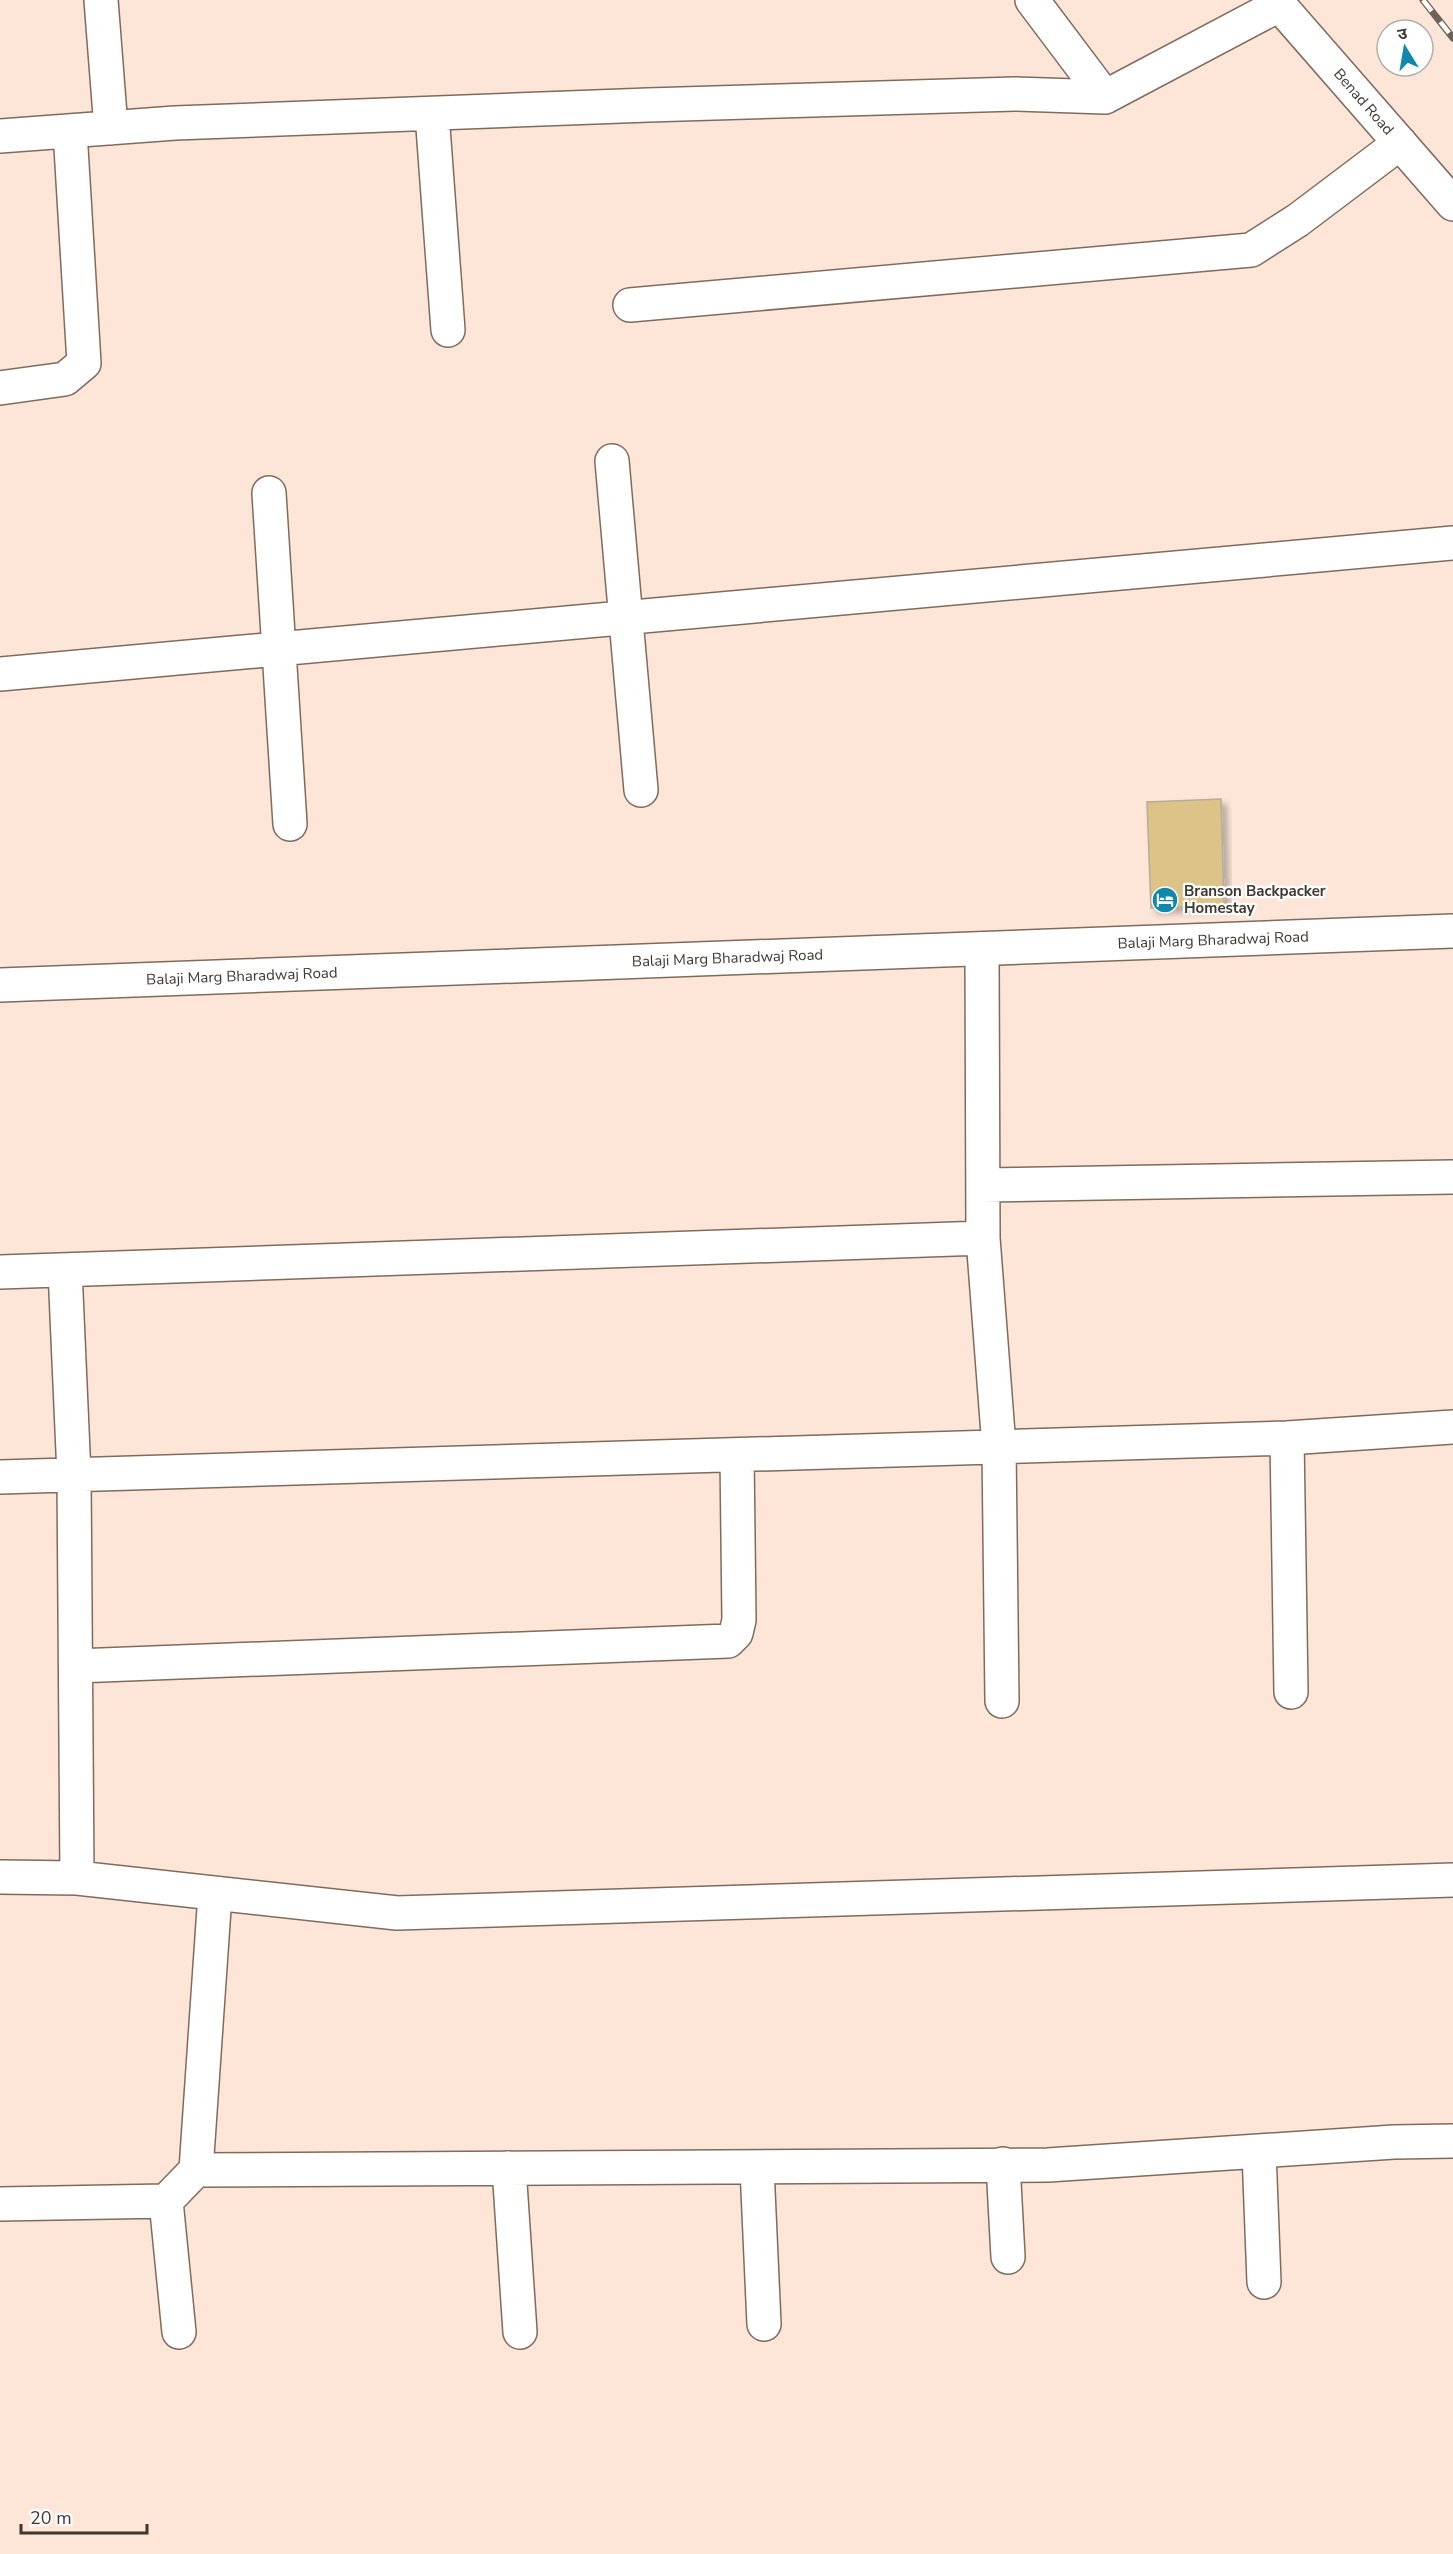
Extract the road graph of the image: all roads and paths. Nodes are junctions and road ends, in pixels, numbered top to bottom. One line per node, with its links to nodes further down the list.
1 (101, 0): 6 (street)
2 (1032, 0): 4 (street)
3 (1277, 3): 4 (street); 9 (street, Benad Road)
4 (1105, 97): 5 (street)
5 (432, 114): 6 (street); 12 (street)
6 (111, 128): 7 (street)
7 (70, 131): 8 (street); 13 (street)
8 (0, 136)
9 (1400, 143): 10 (street, Benad Road); 11 (street)
10 (1453, 204)
11 (630, 305)
12 (448, 330)
13 (0, 388)
14 (612, 461): 17 (street)
15 (269, 493): 18 (street)
16 (1453, 543): 17 (street)
17 (625, 617): 18 (street); 20 (street)
18 (280, 649): 19 (street); 21 (street)
19 (0, 674)
20 (641, 790)
21 (291, 824)
22 (1453, 931): 23 (street, Balaji Marg Bharadwaj Road)
23 (982, 949): 24 (street, Balaji Marg Bharadwaj Road); 26 (street)
24 (0, 985)
25 (1453, 1178): 26 (street)
26 (983, 1185): 27 (street)
27 (983, 1238): 28 (street); 32 (street)
28 (65, 1270): 29 (street); 34 (street)
29 (0, 1272)
30 (1453, 1427): 31 (street)
31 (1287, 1438): 32 (street); 37 (street)
32 (999, 1447): 33 (street); 38 (street)
33 (737, 1455): 34 (street); 36 (street)
34 (74, 1475): 35 (street); 36 (street)
35 (0, 1478)
36 (76, 1666): 40 (street)
37 (1292, 1692)
38 (1002, 1701)
39 (0, 1877): 40 (street)
40 (77, 1878): 42 (street)
41 (1453, 1880): 42 (street)
42 (215, 1894): 48 (street)
43 (1453, 2141): 44 (street)
44 (1258, 2152): 45 (street); 52 (street)
45 (1003, 2164): 47 (street); 51 (street)
46 (509, 2168): 47 (street); 48 (street); 55 (street)
47 (757, 2168): 53 (street)
48 (196, 2170): 49 (street)
49 (166, 2201): 50 (street); 54 (street)
50 (0, 2204)
51 (1008, 2257)
52 (1263, 2282)
53 (764, 2324)
54 (179, 2332)
55 (520, 2332)

